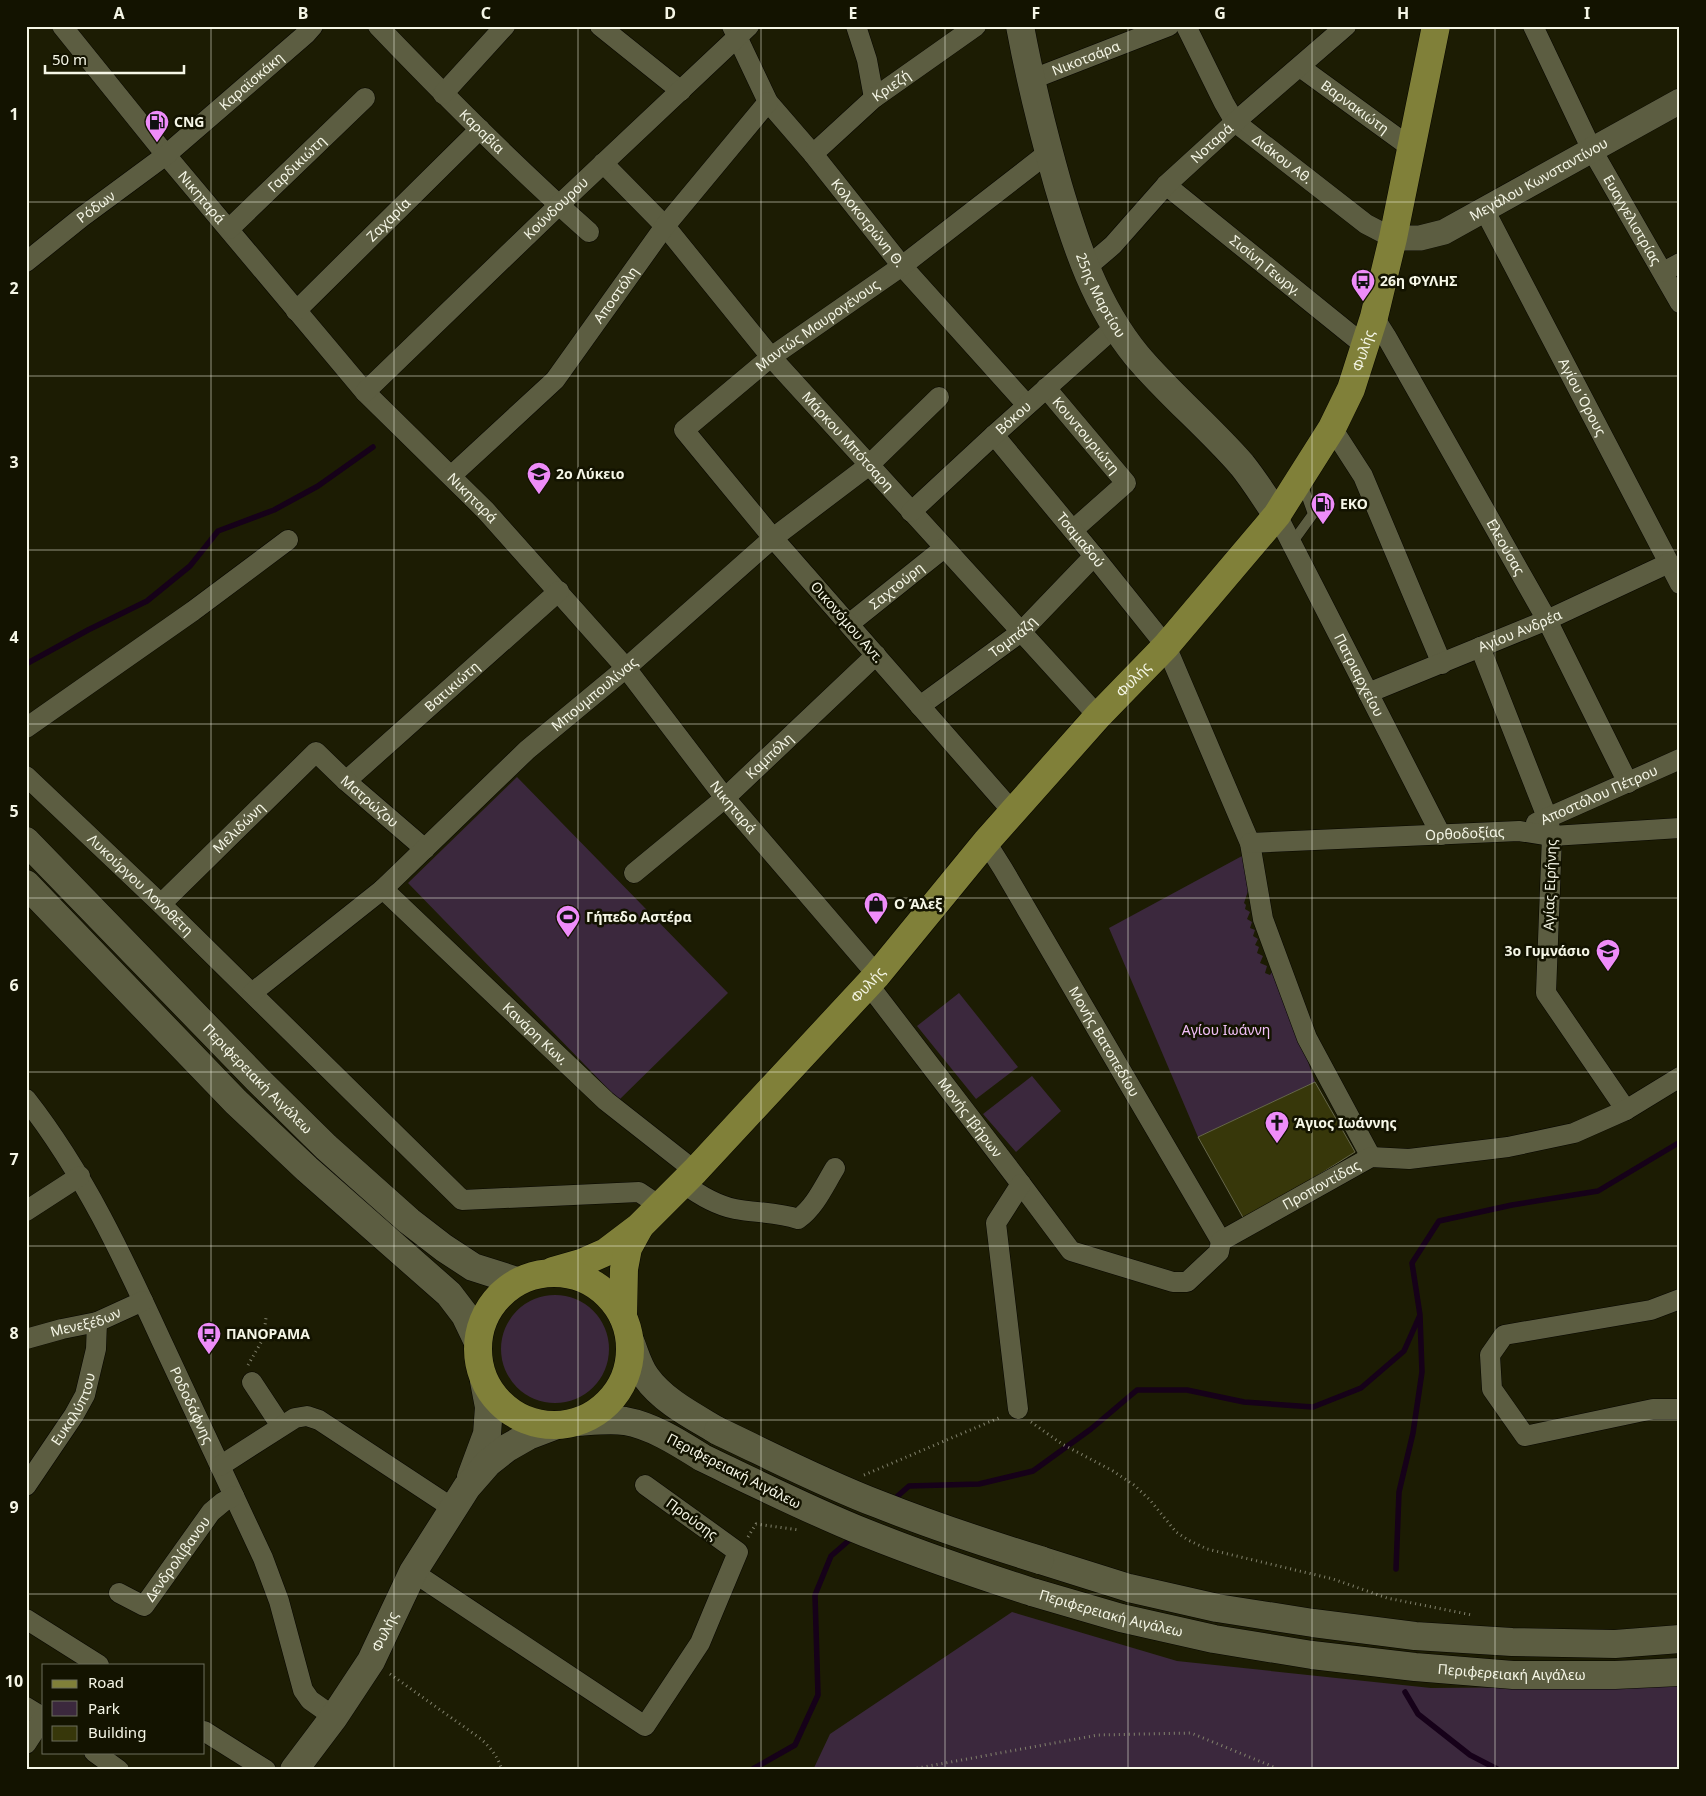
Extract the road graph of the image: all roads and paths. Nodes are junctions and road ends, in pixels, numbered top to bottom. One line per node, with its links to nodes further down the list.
1 (62, 26): 29 (street, Νικηταρά)
2 (312, 26): 29 (street, Καραϊσκάκη)
3 (378, 26): 18 (street, Καραβία)
4 (505, 26): 18 (street)
5 (600, 26): 17 (street)
6 (856, 26): 20 (street)
7 (976, 26): 20 (street, Κριεζή)
8 (1020, 26): 16 (main road, 25ης Μαρτίου)
9 (1169, 26): 16 (street, Νικοτσάρα)
10 (1186, 26): 23 (street, Διάκου Αθ.)
11 (1346, 26): 15 (street, Νοταρά)
12 (1436, 26): 25 (main road, Φυλής)
13 (1533, 26): 26 (street, Ευαγγελιστρίας)
14 (740, 30): 17 (street, Κούνδουρου); 22 (street, Κολοκοτρώνη Θ.)
15 (1300, 67): 23 (street, Νοταρά); 25 (street, Βαρνακιώτη)
16 (1030, 80): 27 (main road, 25ης Μαρτίου)
17 (681, 91): 30 (street, Κούνδουρου)
18 (443, 94): 24 (street, Καραβία)
19 (365, 98): 35 (street, Γαρδικιώτη)
20 (874, 98): 28 (street, Κριεζή)
21 (1680, 101): 26 (street, Μεγάλου Κωνσταντίνου)
22 (768, 102): 28 (street, Κολοκοτρώνη Θ.); 34 (street, Αποστόλη)
23 (1235, 122): 31 (street, Νοταρά); 37 (street, Διάκου Αθ.)
24 (480, 129): 32 (street, Καραβία); 43 (street, Ζαχαρία)
25 (1410, 147): 37 (main road, Φυλής)
26 (1592, 150): 33 (street, Μεγάλου Κωνσταντίνου); 40 (street, Ευαγγελιστρίας)
27 (1049, 152): 39 (street, Μαντώς Μαυρογένους); 41 (main road, 25ης Μαρτίου)
28 (813, 154): 39 (street, Κολοκοτρώνη Θ.)
29 (166, 155): 35 (street, Νικηταρά); 38 (street, Ρόδων)
30 (603, 163): 32 (street, Κούνδουρου); 34 (street, Μάρκου Μπότσαρη)
31 (1166, 185): 41 (street, Νοταρά); 46 (street, Σισίνη Γεωργ.)
32 (558, 204): 36 (street, Καραβία); 49 (street, Κούνδουρου)
33 (1485, 211): 37 (street, Μεγάλου Κωνσταντίνου); 66 (street, Αγίου Όρους)
34 (665, 226): 47 (street, Μάρκου Μπότσαρη); 56 (street, Αποστόλη)
35 (229, 229): 43 (street, Νικηταρά)
36 (589, 232)
37 (1393, 238): 44 (main road, Φυλής)
38 (26, 262)
39 (902, 266): 47 (street, Μαντώς Μαυρογένους); 51 (street, Κολοκοτρώνη Θ.)
40 (1671, 267): 42 (street, Ευαγγελιστρίας)
41 (1085, 269): 45 (main road, 25ης Μαρτίου)
42 (1680, 304)
43 (296, 311): 49 (street, Νικηταρά)
44 (1374, 317): 46 (main road, Φυλής); 69 (street, Ελεούσας)
45 (1116, 326): 48 (street, Βόκου); 59 (main road, 25ης Μαρτίου)
46 (1365, 346): 52 (main road, Φυλής)
47 (771, 357): 53 (street, Μαντώς Μαυρογένους); 55 (street, Μάρκου Μπότσαρη)
48 (1046, 388): 51 (street, Βόκου); 60 (street, Κουντουριώτη)
49 (365, 392): 56 (street, Νικηταρά)
50 (939, 397): 55 (street, Μπουμπουλίνας)
51 (1027, 405): 54 (street, Βόκου)
52 (1332, 428): 57 (main road, Φυλής); 75 (street)
53 (684, 430): 61 (street, Οικονόμου Αντ.)
54 (994, 435): 58 (street, Βόκου); 60 (street, Τσαμαδού)
55 (868, 466): 58 (street, Μάρκου Μπότσαρη); 61 (street, Μπουμπουλίνας)
56 (451, 476): 68 (street, Νικηταρά)
57 (1301, 478): 59 (main road, Φυλής); 63 (lane)
58 (911, 512): 64 (street, Μάρκου Μπότσαρη)
59 (1277, 514): 63 (street, Πατριαρχείου); 72 (main road, Φυλής)
60 (1073, 530): 65 (street, Τσαμαδού)
61 (773, 538): 70 (street, Οικονόμου Αντ.); 76 (street, Μπουμπουλίνας)
62 (288, 540): 80 (street)
63 (1292, 543): 77 (street, Πατριαρχείου)
64 (944, 548): 70 (street, Σαχτούρη); 71 (street, Μάρκου Μπότσαρη)
65 (1094, 556): 71 (street, Τομπάζη); 72 (street, Τσαμαδού)
66 (1669, 562): 67 (street, Αγίου Όρους); 69 (street, Αγίου Ανδρέα)
67 (1680, 584)
68 (559, 591): 76 (street, Νικηταρά); 84 (street, Βατικιώτη)
69 (1547, 620): 73 (street, Αγίου Ανδρέα); 85 (street, Ελεούσας)
70 (849, 624): 74 (street, Οικονόμου Αντ.)
71 (1021, 632): 78 (street, Τομπάζη); 79 (street, Μάρκου Μπότσαρη)
72 (1166, 646): 79 (main road, Φυλής); 94 (street)
73 (1480, 647): 75 (street, Αγίου Ανδρέα); 88 (street, Αγίας Ειρήνης)
74 (876, 655): 78 (street, Οικονόμου Αντ.); 86 (street, Καμπόλη)
75 (1442, 664): 77 (street, Αγίου Ανδρέα)
76 (626, 668): 86 (street, Νικηταρά); 95 (street, Μπουμπουλίνας)
77 (1368, 693): 91 (street, Πατριαρχείου)
78 (920, 706): 87 (street, Οικονόμου Αντ.)
79 (1098, 716): 87 (main road, Φυλής)
80 (26, 728)
81 (316, 752): 84 (street, Ματρώζου); 99 (street, Μελιδώνη)
82 (1680, 759): 85 (street, Αποστόλου Πέτρου)
83 (26, 776): 99 (street, Λυκούργου Λογοθέτη)
84 (346, 781): 95 (street, Ματρώζου)
85 (1628, 783): 88 (street, Αποστόλου Πέτρου)
86 (725, 798): 96 (street, Καμπόλη); 100 (street, Νικηταρά)
87 (1013, 812): 93 (main road, Φυλής)
88 (1550, 827): 89 (street); 90 (street, Αποστόλου Πέτρου); 104 (street, Αγίας Ειρήνης)
89 (1680, 828)
90 (1519, 832): 91 (street, Ορθοδοξίας)
91 (1440, 835): 94 (street, Ορθοδοξίας)
92 (26, 841): 115 (main road, Περιφερειακή Αιγάλεω)
93 (986, 842): 100 (main road, Φυλής); 113 (street, Μονής Βατοπεδίου)
94 (1250, 843): 105 (street)
95 (425, 849): 98 (street, Μπουμπουλίνας)
96 (634, 873)
97 (26, 884): 122 (main road)
98 (383, 889): 101 (street, Μπουμπουλίνας); 108 (street, Κανάρη Κων.)
99 (161, 904): 101 (street, Λυκούργου Λογοθέτη)
100 (872, 980): 108 (main road, Φυλής); 109 (street, Μονής Ιβήρων)
101 (252, 993): 110 (street, Λυκούργου Λογοθέτη)
102 (1680, 1077): 104 (street, Προποντίδας)
103 (26, 1099): 107 (street, Ροδοδάφνης)
104 (1626, 1110): 105 (street, Προποντίδας)
105 (1371, 1157): 113 (street, Προποντίδας)
106 (835, 1168): 108 (street, Κανάρη Κων.)
107 (80, 1176): 111 (street); 117 (street, Ροδοδάφνης)
108 (689, 1177): 110 (main road, Φυλής)
109 (1021, 1184): 113 (street, Μονής Ιβήρων); 125 (street)
110 (660, 1206): 112 (main road, Φυλής)
111 (26, 1211)
112 (639, 1227): 114 (main road, Φυλής); 120 (main road, Φυλής)
113 (1221, 1241)
114 (553, 1271): 115 (main road); 120 (main road)
115 (517, 1281): 122 (main road)
116 (1680, 1299): 126 (street)
117 (143, 1301): 119 (street, Μενεξέδων); 129 (street, Ροδοδάφνης)
118 (266, 1318): 124 (path)
119 (97, 1322): 121 (street, Μενεξέδων); 130 (street, Ευκαλύπτου)
120 (627, 1328): 127 (main road); 138 (main road, Περιφερειακή Αιγάλεω, bridge)
121 (28, 1335)
122 (477, 1340): 123 (main road)
123 (484, 1380): 127 (main road); 133 (main road, Φυλής)
124 (252, 1382): 128 (street)
125 (1018, 1409): 136 (path)
126 (1680, 1409)
127 (567, 1424): 133 (main road, Φυλής); 141 (main road, Περιφερειακή Αιγάλεω, bridge)
128 (281, 1426): 129 (street); 133 (street)
129 (220, 1466): 132 (street, Ροδοδάφνης)
130 (26, 1486)
131 (645, 1486): 134 (street, Προύσης)
132 (234, 1496): 135 (street, Δενδρολίβανου); 144 (street, Ροδοδάφνης)
133 (460, 1498): 134 (main road, Φυλής)
134 (413, 1572): 139 (main road, Φυλής)
135 (119, 1593)
136 (1476, 1616)
137 (26, 1619): 140 (street)
138 (1680, 1640)
139 (371, 1661): 144 (main road, Φυλής); 152 (path)
140 (97, 1664)
141 (1680, 1672)
142 (26, 1707): 143 (street)
143 (42, 1717)
144 (334, 1717): 151 (main road, Φυλής)
145 (42, 1721): 147 (street)
146 (205, 1732): 150 (street)
147 (26, 1744)
148 (97, 1754): 149 (street)
149 (119, 1770)
150 (266, 1770)
151 (294, 1770)
152 (502, 1770)
153 (907, 1770): 154 (path)
154 (1280, 1770)

